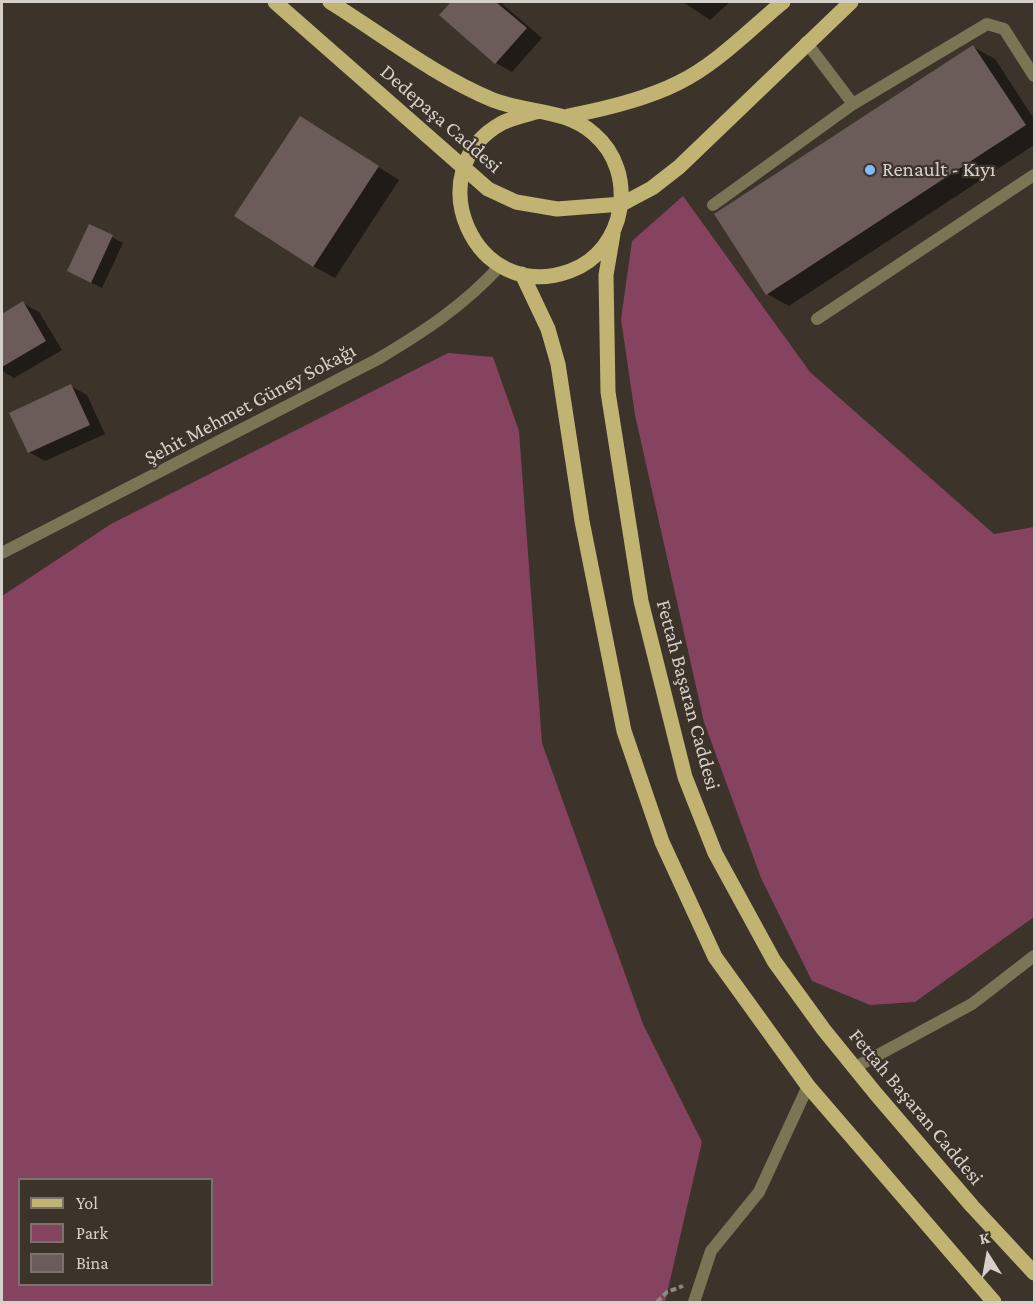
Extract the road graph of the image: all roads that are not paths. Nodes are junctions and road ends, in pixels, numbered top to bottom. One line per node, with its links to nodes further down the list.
1 (275, 2): 10 (main road, Dedepaşa Caddesi)
2 (330, 2): 8 (main road, Dedepaşa Caddesi)
3 (783, 2): 9 (main road)
4 (851, 2): 5 (main road, Dedepaşa Caddesi)
5 (806, 42): 7 (street); 12 (main road, Dedepaşa Caddesi)
6 (1035, 76): 7 (street)
7 (853, 104): 13 (street)
8 (536, 112): 9 (main road, Dedepaşa Caddesi); 10 (main road)
9 (568, 116): 12 (main road)
10 (463, 169): 12 (main road, Dedepaşa Caddesi); 15 (main road)
11 (1035, 175): 17 (street)
12 (622, 204): 14 (main road, Fettah Başaran Caddesi)
13 (713, 205)
14 (613, 234): 16 (main road); 20 (main road, Fettah Başaran Caddesi)
15 (500, 266): 16 (main road); 18 (street, Şehit Mehmet Güney Sokağı)
16 (522, 274): 21 (main road)
17 (818, 319)
18 (2, 553)
19 (1035, 956): 20 (street)
20 (854, 1068): 22 (main road, Fettah Başaran Caddesi)
21 (808, 1086): 23 (street); 24 (main road)
22 (1035, 1273)
23 (694, 1302)
24 (994, 1302)

